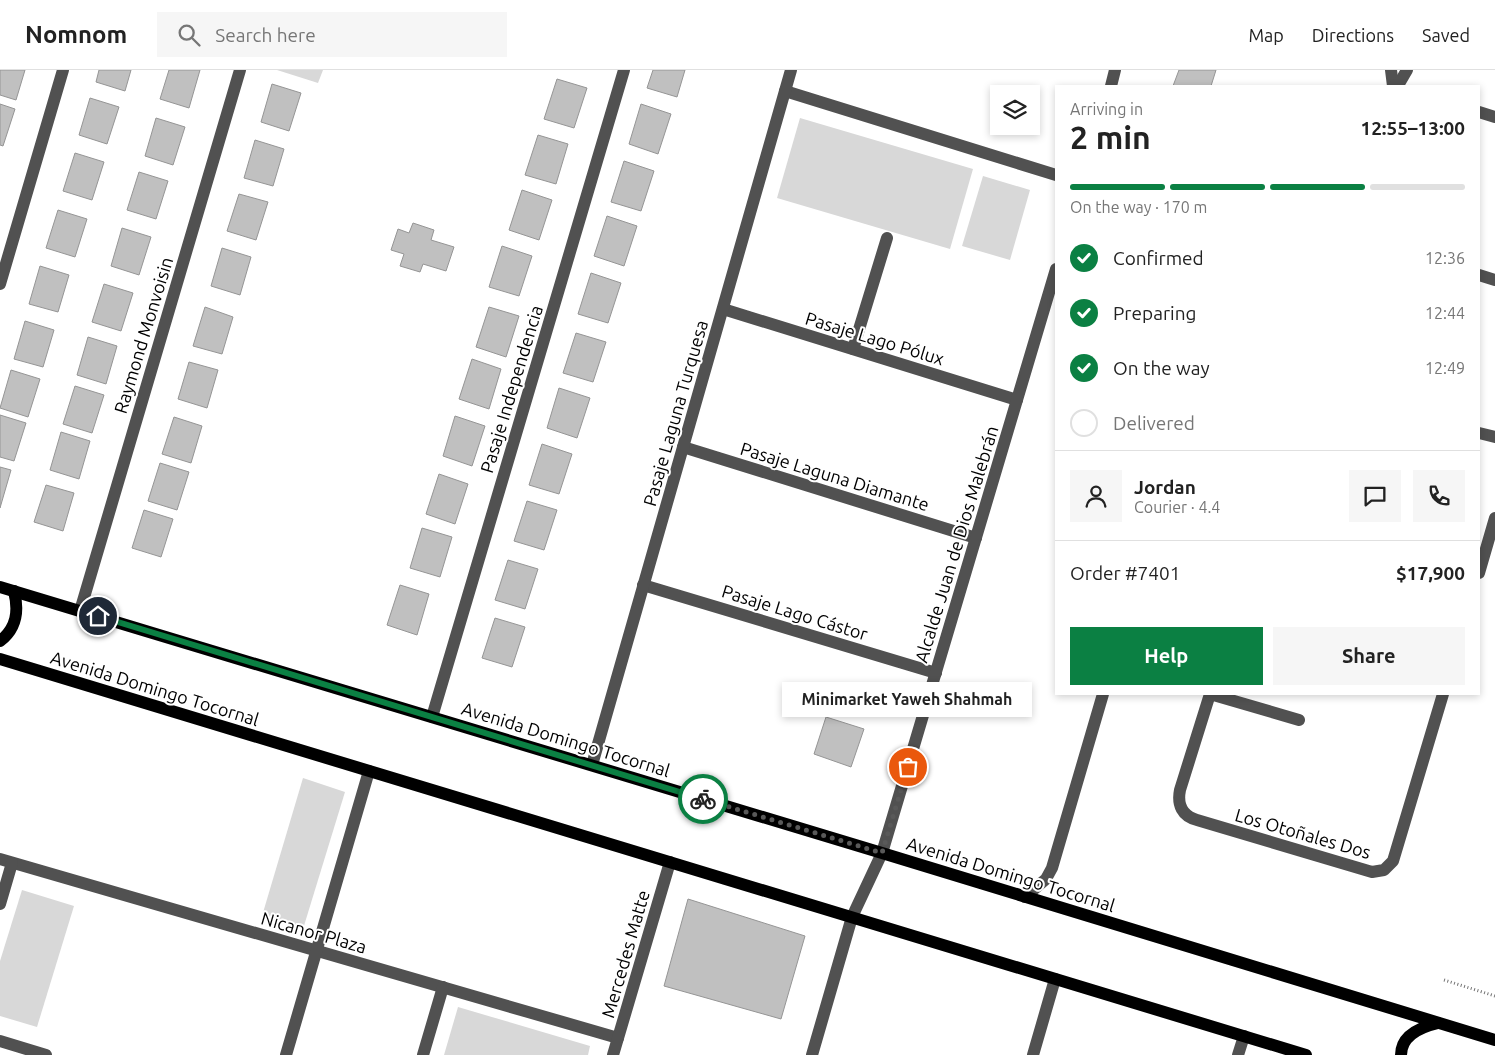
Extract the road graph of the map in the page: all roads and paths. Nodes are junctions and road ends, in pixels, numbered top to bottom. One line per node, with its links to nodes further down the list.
1 (63, 70): 19 (street)
2 (240, 70): 32 (street, Raymond Monvoisin)
3 (624, 70): 40 (street, Pasaje Independencia)
4 (791, 70): 11 (street, Pasaje Laguna Turquesa)
5 (1116, 70): 8 (street)
6 (1391, 70): 9 (street)
7 (1408, 70): 10 (street)
8 (1111, 85)
9 (1394, 85)
10 (1396, 85)
11 (785, 91): 14 (street); 20 (street, Pasaje Laguna Turquesa)
12 (1480, 112): 13 (street)
13 (1495, 117)
14 (1055, 175)
15 (887, 238): 21 (street)
16 (1055, 272): 22 (street, Alcalde Juan de Dios Malebrán)
17 (1480, 275): 18 (street)
18 (1495, 280)
19 (0, 284)
20 (723, 309): 21 (street, Pasaje Lago Pólux); 25 (street, Pasaje Laguna Turquesa)
21 (853, 349): 22 (street, Pasaje Lago Pólux)
22 (1017, 400): 27 (street, Alcalde Juan de Dios Malebrán)
23 (1480, 433): 24 (street)
24 (1495, 438)
25 (683, 447): 27 (street, Pasaje Laguna Diamante); 29 (street, Pasaje Laguna Turquesa)
26 (1495, 518): 28 (street)
27 (976, 538): 35 (street, Alcalde Juan de Dios Malebrán)
28 (1480, 570)
29 (643, 585): 35 (street, Pasaje Lago Cástor); 42 (street, Pasaje Laguna Turquesa)
30 (0, 587): 31 (main road, Avenida Domingo Tocornal)
31 (14, 591): 32 (main road, Avenida Domingo Tocornal); 33 (main road)
32 (80, 611): 40 (main road, Avenida Domingo Tocornal)
33 (0, 641)
34 (0, 659): 43 (main road, Avenida Domingo Tocornal)
35 (936, 673): 44 (street, Alcalde Juan de Dios Malebrán)
36 (1103, 695): 47 (street)
37 (1210, 695): 39 (street, Los Otoñales Dos)
38 (1213, 695): 41 (street, Los Otoñales Dos)
39 (1443, 695)
40 (432, 717): 42 (main road, Avenida Domingo Tocornal)
41 (1300, 720)
42 (592, 765): 44 (main road, Avenida Domingo Tocornal)
43 (369, 771): 46 (main road, Avenida Domingo Tocornal); 50 (street)
44 (882, 853): 47 (main road, Avenida Domingo Tocornal); 49 (street, Alcalde Juan de Dios Malebrán)
45 (6, 861): 48 (street); 50 (street, Nicanor Plaza)
46 (670, 862): 49 (main road, Avenida Domingo Tocornal); 57 (street, Mercedes Matte)
47 (1025, 897): 55 (main road, Avenida Domingo Tocornal)
48 (0, 904)
49 (852, 917): 51 (main road, Avenida Domingo Tocornal); 64 (street, Alcalde Juan de Dios Malebrán)
50 (316, 951): 53 (street, Nicanor Plaza); 61 (street)
51 (1055, 979): 56 (main road, Avenida Domingo Tocornal); 65 (street)
52 (1444, 980): 54 (path)
53 (442, 988): 57 (street, Nicanor Plaza); 62 (street)
54 (1495, 996)
55 (1438, 1023): 58 (main road, Avenida Domingo Tocornal); 68 (main road)
56 (1244, 1036): 66 (street); 67 (main road, Avenida Domingo Tocornal)
57 (618, 1038): 63 (street, Mercedes Matte)
58 (1495, 1040)
59 (0, 1041): 60 (street)
60 (46, 1055)
61 (286, 1055)
62 (423, 1055)
63 (614, 1055)
64 (812, 1055)
65 (1032, 1055)
66 (1238, 1055)
67 (1306, 1055)
68 (1401, 1055)

